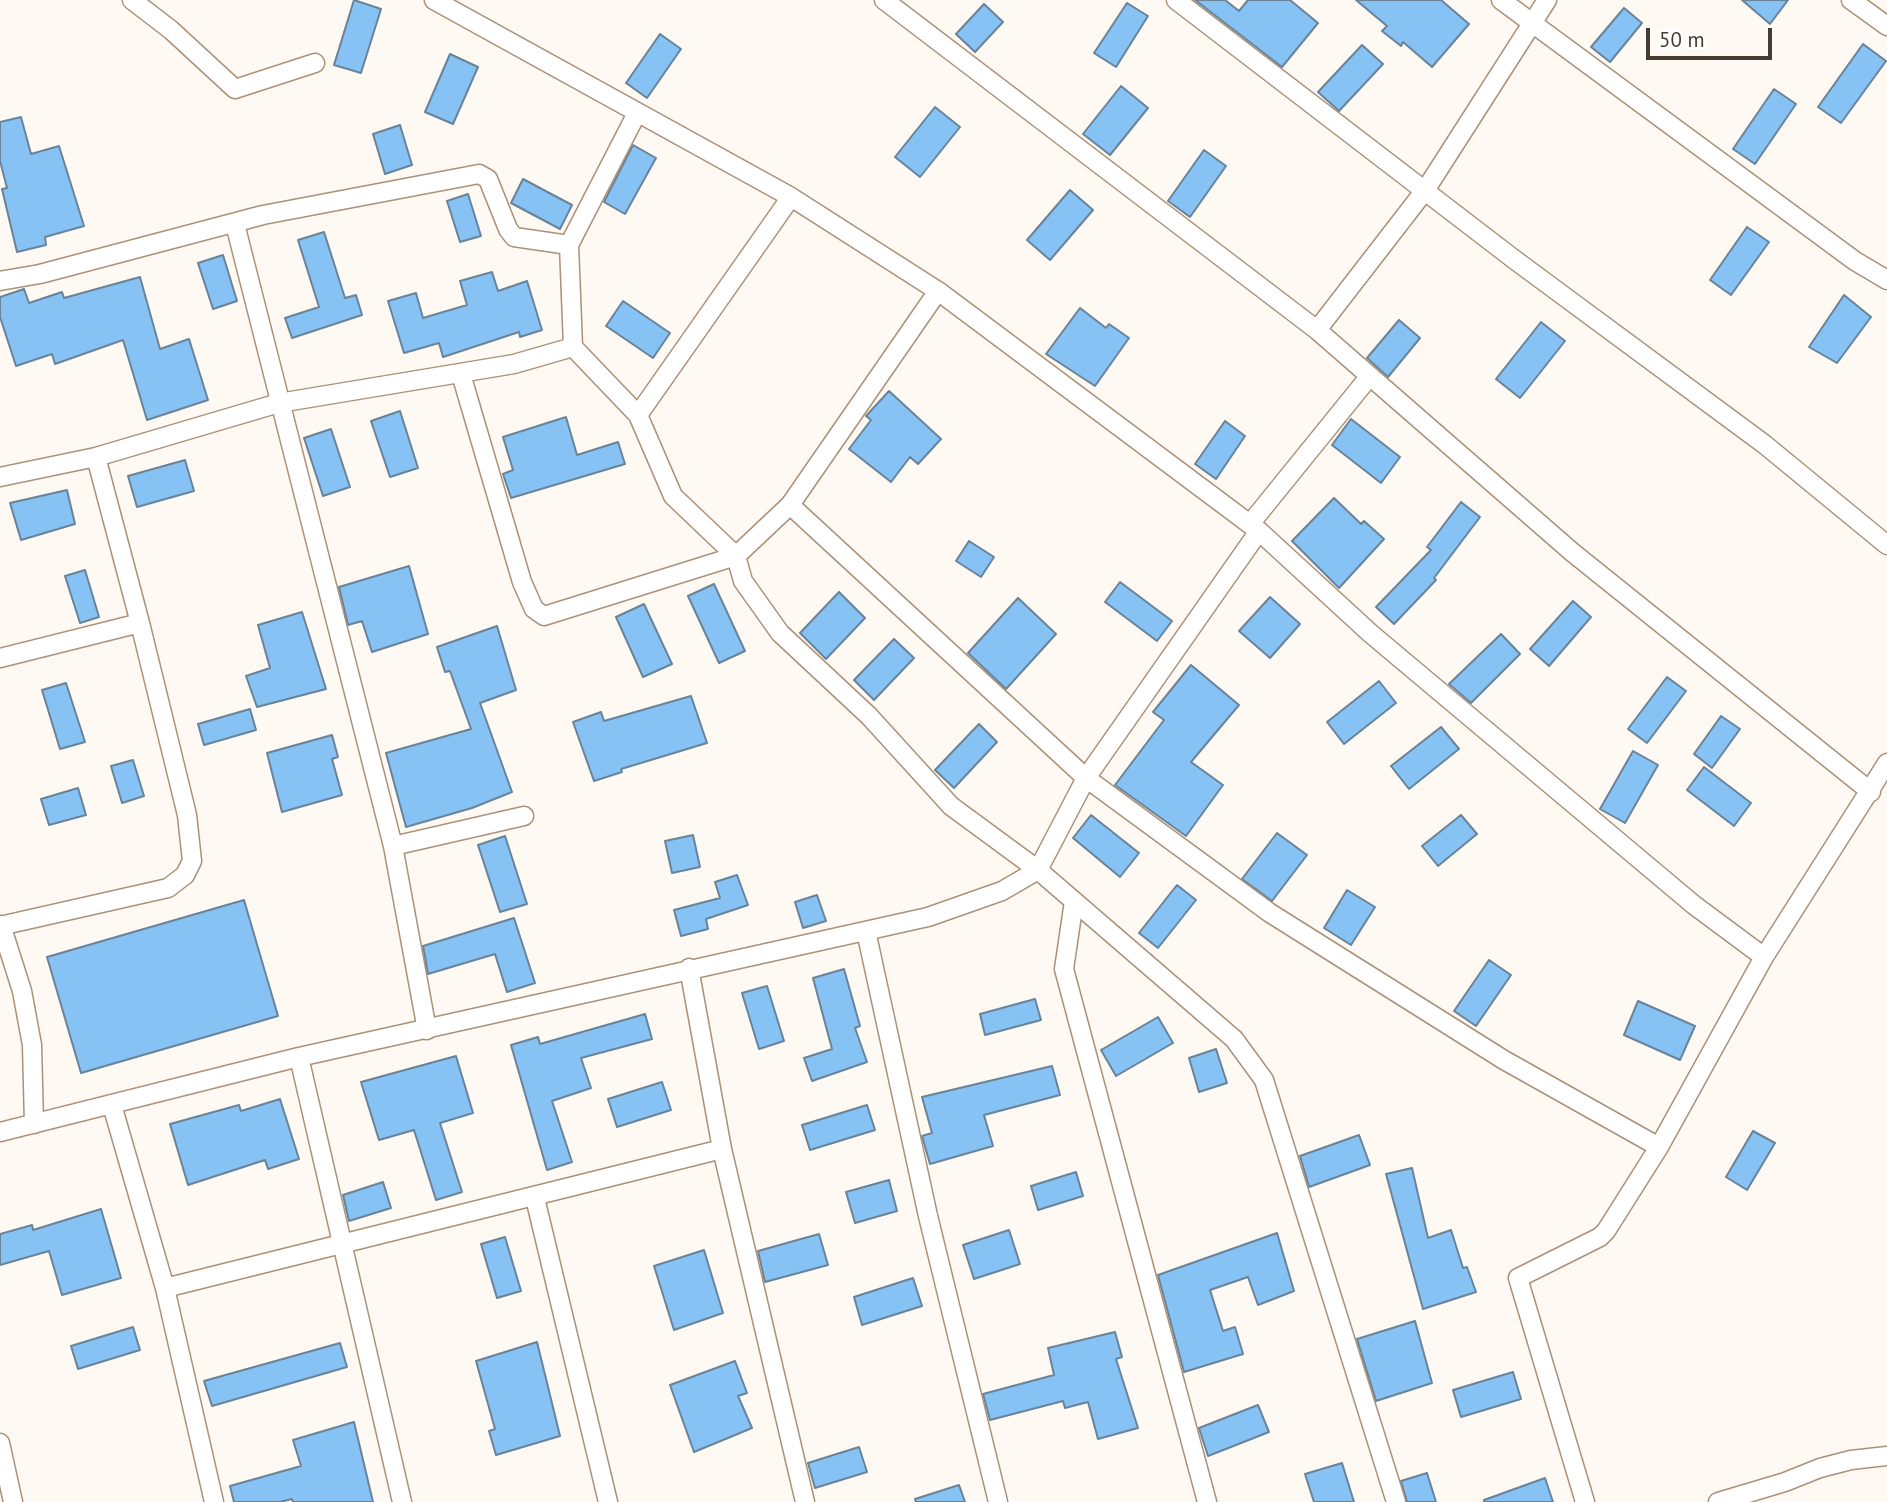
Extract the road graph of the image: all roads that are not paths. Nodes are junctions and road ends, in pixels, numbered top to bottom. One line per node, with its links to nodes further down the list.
1 (132, 0): 10 (street)
2 (433, 0): 11 (street)
3 (884, 0): 19 (street)
4 (1176, 0): 12 (street)
5 (1501, 0): 8 (street)
6 (1547, 0): 8 (street)
7 (1851, 0): 9 (street)
8 (1534, 22): 12 (street); 17 (street)
9 (1887, 26)
10 (315, 63)
11 (636, 113): 13 (street); 15 (street)
12 (1426, 189): 19 (street); 29 (street)
13 (791, 197): 18 (street); 24 (street)
14 (235, 224): 15 (street); 16 (street); 23 (street)
15 (569, 245): 20 (street)
16 (0, 281)
17 (1887, 281)
18 (939, 291): 27 (street); 28 (street)
19 (1317, 330): 22 (street)
20 (573, 347): 21 (street); 24 (street)
21 (461, 374): 23 (street); 30 (street)
22 (1369, 377): 28 (street); 35 (street)
23 (279, 403): 25 (street); 37 (street)
24 (638, 415): 30 (street)
25 (96, 457): 26 (street); 31 (street)
26 (0, 477)
27 (790, 505): 30 (street); 34 (street)
28 (1254, 527): 34 (street); 42 (street)
29 (1887, 545)
30 (736, 556): 38 (street)
31 (141, 623): 32 (street); 40 (street)
32 (0, 658)
33 (1887, 763): 35 (street)
34 (1086, 778): 38 (street); 49 (street)
35 (1871, 792): 42 (street)
36 (524, 816): 37 (street)
37 (393, 846): 44 (street)
38 (1038, 870): 39 (street); 41 (street)
39 (1074, 901): 62 (street); 63 (street)
40 (0, 926): 47 (street)
41 (866, 931): 43 (street); 61 (street)
42 (1764, 957): 49 (street)
43 (690, 968): 44 (street); 50 (street)
44 (427, 1030): 45 (street)
45 (299, 1058): 46 (street); 52 (street)
46 (112, 1105): 47 (street); 53 (street)
47 (34, 1124): 48 (street)
48 (0, 1132)
49 (1659, 1147): 64 (street)
50 (722, 1149): 51 (street); 60 (street)
51 (535, 1198): 52 (street); 59 (street)
52 (342, 1244): 53 (street); 58 (street)
53 (165, 1288): 57 (street)
54 (0, 1443): 56 (street)
55 (1887, 1456): 65 (street)
56 (13, 1502)
57 (214, 1502)
58 (402, 1502)
59 (608, 1502)
60 (804, 1502)
61 (998, 1502)
62 (1207, 1502)
63 (1396, 1502)
64 (1586, 1502)
65 (1718, 1502)

